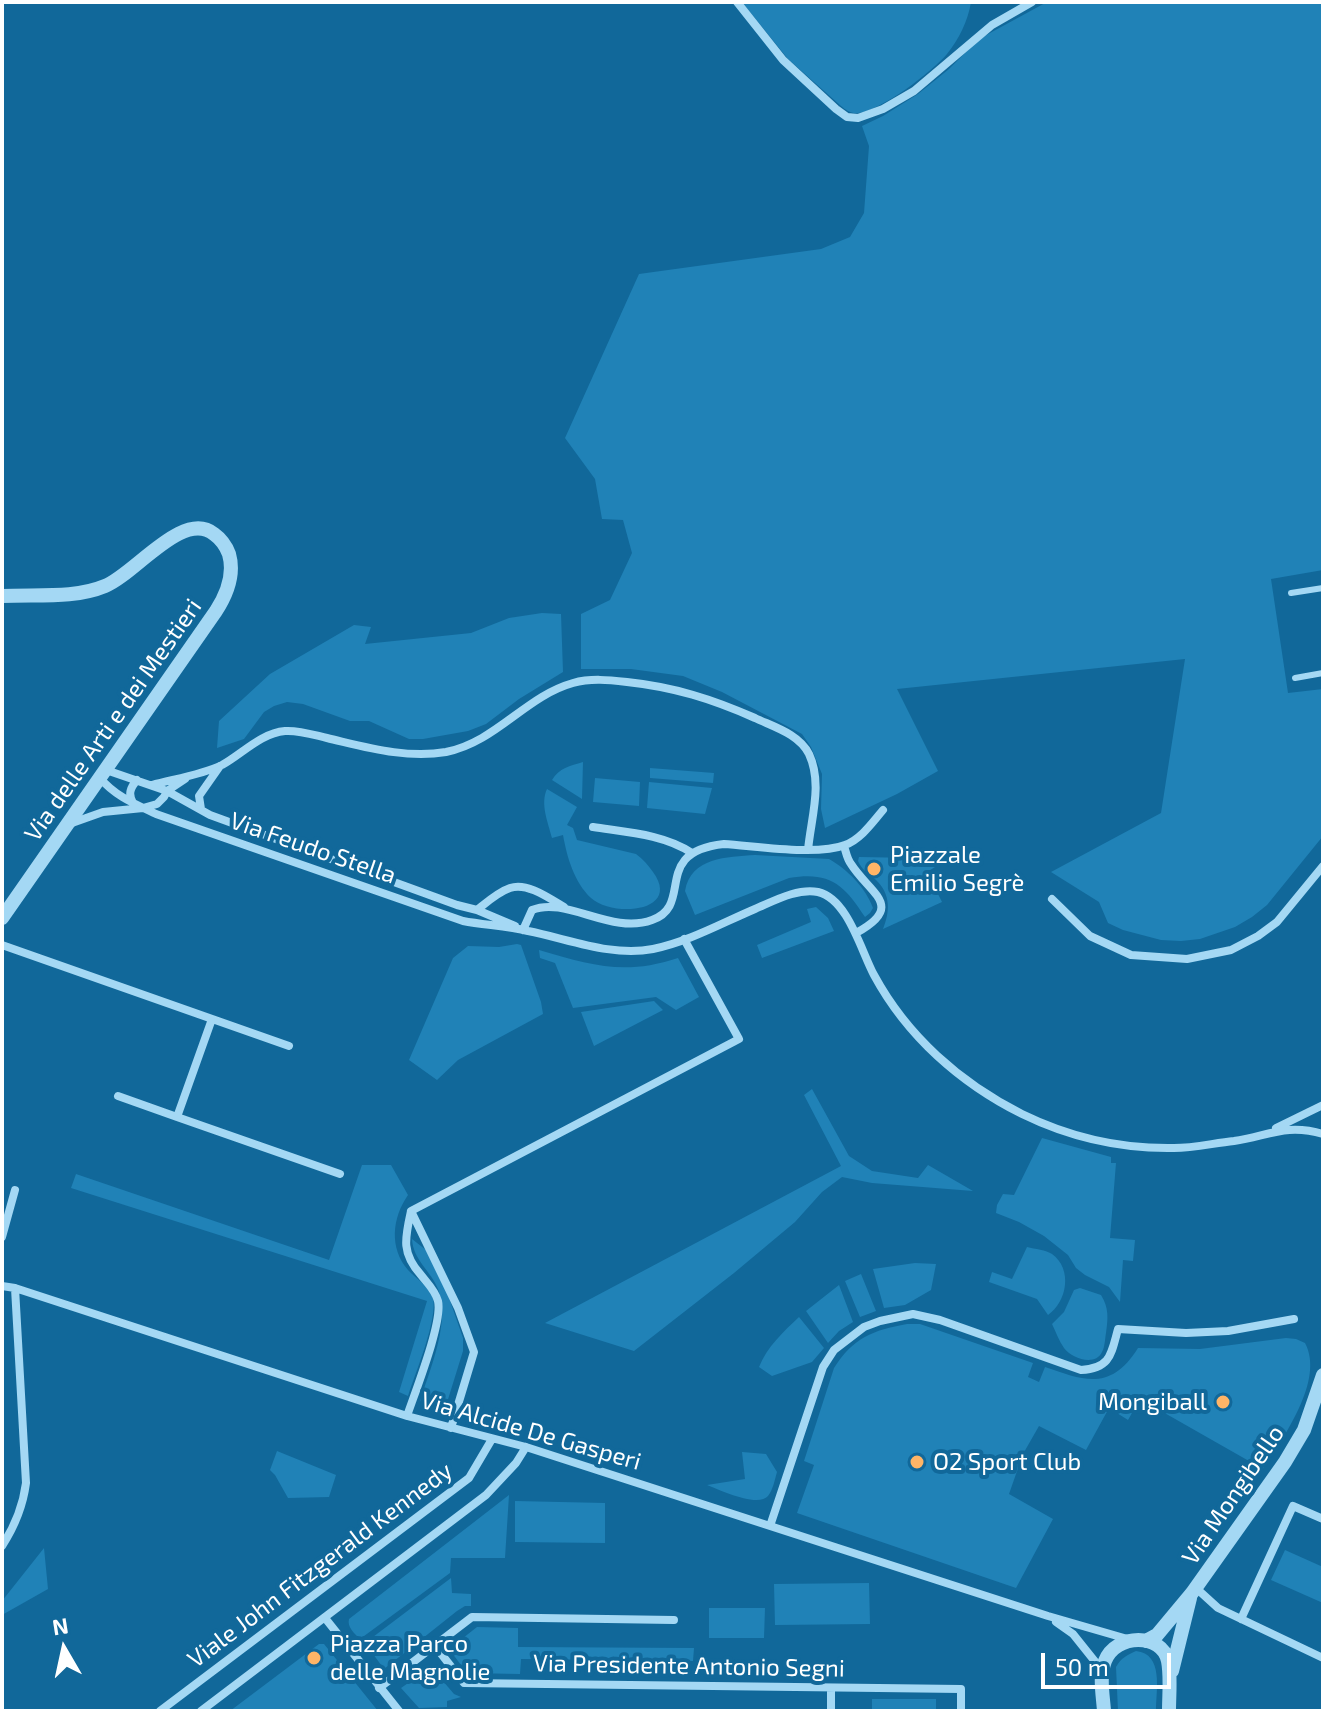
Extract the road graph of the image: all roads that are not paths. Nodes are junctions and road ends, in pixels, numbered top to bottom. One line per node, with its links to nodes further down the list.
1 (737, 2): 2 (street)
2 (1032, 2)
3 (1323, 588): 4 (lane)
4 (1291, 593)
5 (2, 596): 9 (street, Via delle Arti e dei Mestieri)
6 (1323, 673): 7 (lane)
7 (1295, 678)
8 (220, 765): 10 (street); 16 (street); 21 (street)
9 (103, 774): 11 (street, Via Feudo Stella); 14 (street, Via Feudo Stella); 18 (street, Via delle Arti e dei Mestieri)
10 (192, 775): 12 (street); 13 (street)
11 (137, 780): 12 (street, Via Feudo Stella); 14 (street)
12 (152, 785): 13 (street, Via Feudo Stella)
13 (167, 791): 15 (street); 16 (street, Via Feudo Stella)
14 (133, 803): 15 (street, Via Feudo Stella)
15 (143, 808): 18 (street); 28 (street, Via Feudo Stella)
16 (201, 809): 25 (street, Via Feudo Stella)
17 (883, 810): 20 (street)
18 (66, 826): 27 (street, Via delle Arti e dei Mestieri)
19 (593, 827): 22 (street)
20 (844, 846): 21 (street); 29 (street)
21 (808, 850): 22 (street)
22 (692, 853): 26 (street)
23 (1323, 866): 24 (street)
24 (1052, 899)
25 (477, 910): 26 (street); 28 (street, Via Feudo Stella)
26 (572, 911): 28 (street)
27 (2, 918)
28 (523, 930): 30 (street, Via Feudo Stella)
29 (856, 933): 30 (street, Via Feudo Stella); 37 (street)
30 (684, 939): 41 (street)
31 (2, 945): 32 (street)
32 (212, 1019): 33 (street); 36 (street)
33 (289, 1046)
34 (118, 1096): 36 (street)
35 (1323, 1105): 37 (street)
36 (177, 1117): 39 (street)
37 (1268, 1132): 38 (street)
38 (1323, 1134)
39 (340, 1174)
40 (15, 1190): 42 (street)
41 (411, 1211): 47 (street); 48 (street)
42 (2, 1237)
43 (2, 1286): 44 (street, Via Alcide De Gasperi)
44 (15, 1288): 47 (street, Via Alcide De Gasperi); 53 (street)
45 (1294, 1319): 52 (street)
46 (1323, 1375): 54 (street, Via Mongibello)
47 (407, 1416): 48 (street, Via Alcide De Gasperi)
48 (451, 1428): 49 (street, Via Alcide De Gasperi)
49 (492, 1439): 50 (street, Via Alcide De Gasperi); 67 (street, Viale John Fitzgerald Kennedy)
50 (526, 1447): 52 (street, Via Alcide De Gasperi); 56 (street, Viale John Fitzgerald Kennedy)
51 (1323, 1519): 57 (street)
52 (770, 1526): 55 (street, Via Alcide De Gasperi)
53 (2, 1546)
54 (1194, 1591): 57 (street); 59 (street, Via Mongibello); 63 (street)
55 (1048, 1616): 59 (street, Via Alcide De Gasperi); 62 (street)
56 (325, 1618): 64 (street); 68 (street, Viale John Fitzgerald Kennedy)
57 (1241, 1619): 61 (street)
58 (674, 1620): 60 (street)
59 (1138, 1640): 62 (street, Via Mongibello); 63 (street)
60 (435, 1646): 64 (street); 65 (street, Via Presidente Antonio Segni)
61 (1323, 1658)
62 (1103, 1671): 66 (street)
63 (1169, 1683): 72 (street)
64 (379, 1688): 69 (street)
65 (831, 1688): 70 (street); 71 (street, Via Presidente Antonio Segni)
66 (1102, 1708)
67 (160, 1711)
68 (201, 1711)
69 (399, 1711)
70 (831, 1711)
71 (961, 1711)
72 (1169, 1711)

